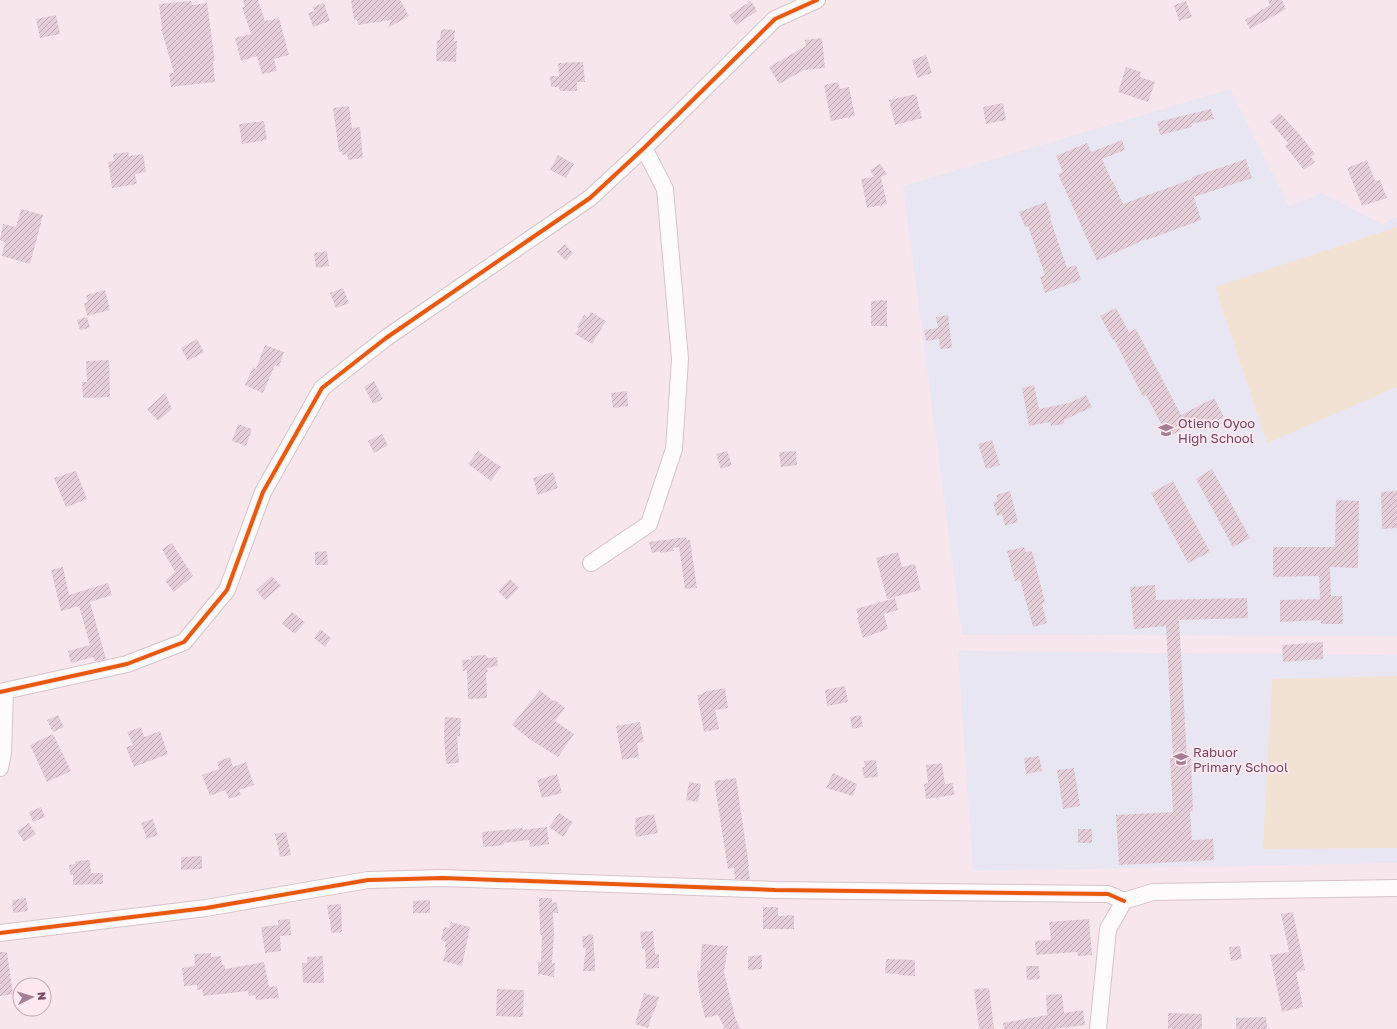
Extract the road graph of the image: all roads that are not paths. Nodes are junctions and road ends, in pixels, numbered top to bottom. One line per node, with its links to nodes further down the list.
1 (817, 0): 2 (street)
2 (644, 148): 3 (street); 4 (street)
3 (591, 563)
4 (2, 692): 5 (street)
5 (0, 768)
6 (1397, 888): 7 (street)
7 (1124, 901): 8 (street); 9 (street)
8 (0, 934)
9 (1098, 1029)

